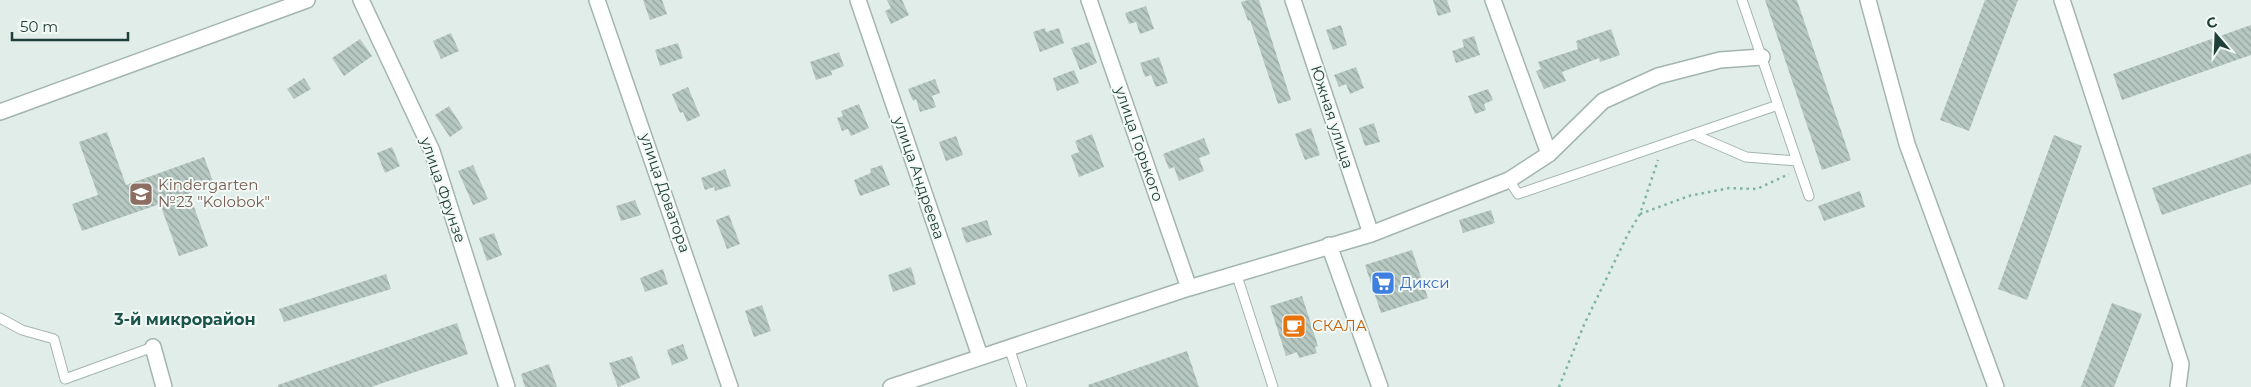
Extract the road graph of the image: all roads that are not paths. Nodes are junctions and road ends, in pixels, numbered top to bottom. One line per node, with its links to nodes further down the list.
1 (307, 0): 13 (street)
2 (361, 0): 28 (street, улица Фрунзе)
3 (597, 0): 29 (street, улица Доватора)
4 (858, 0): 26 (street, улица Андреева)
5 (1089, 0): 22 (street, улица Горького)
6 (1293, 0): 19 (street, Южная улица)
7 (1493, 0): 15 (street)
8 (1742, 0): 11 (lane)
9 (1868, 0): 34 (street)
10 (2062, 0): 35 (street)
11 (1762, 58): 12 (lane); 15 (street)
12 (1778, 105): 14 (lane); 16 (lane)
13 (0, 112)
14 (1695, 135): 16 (lane); 17 (lane)
15 (1549, 154): 17 (street)
16 (1799, 165): 18 (lane)
17 (1509, 180): 19 (street)
18 (1809, 196)
19 (1371, 234): 20 (street)
20 (1329, 245): 21 (street); 33 (street)
21 (1236, 273): 22 (street); 32 (lane)
22 (1189, 288): 24 (street)
23 (0, 318): 25 (lane)
24 (1009, 346): 26 (street); 31 (lane)
25 (152, 347): 27 (street)
26 (980, 356): 30 (street)
27 (164, 387)
28 (507, 387)
29 (730, 387)
30 (891, 387)
31 (1022, 387)
32 (1273, 387)
33 (1380, 387)
34 (1996, 387)
35 (2178, 387)

